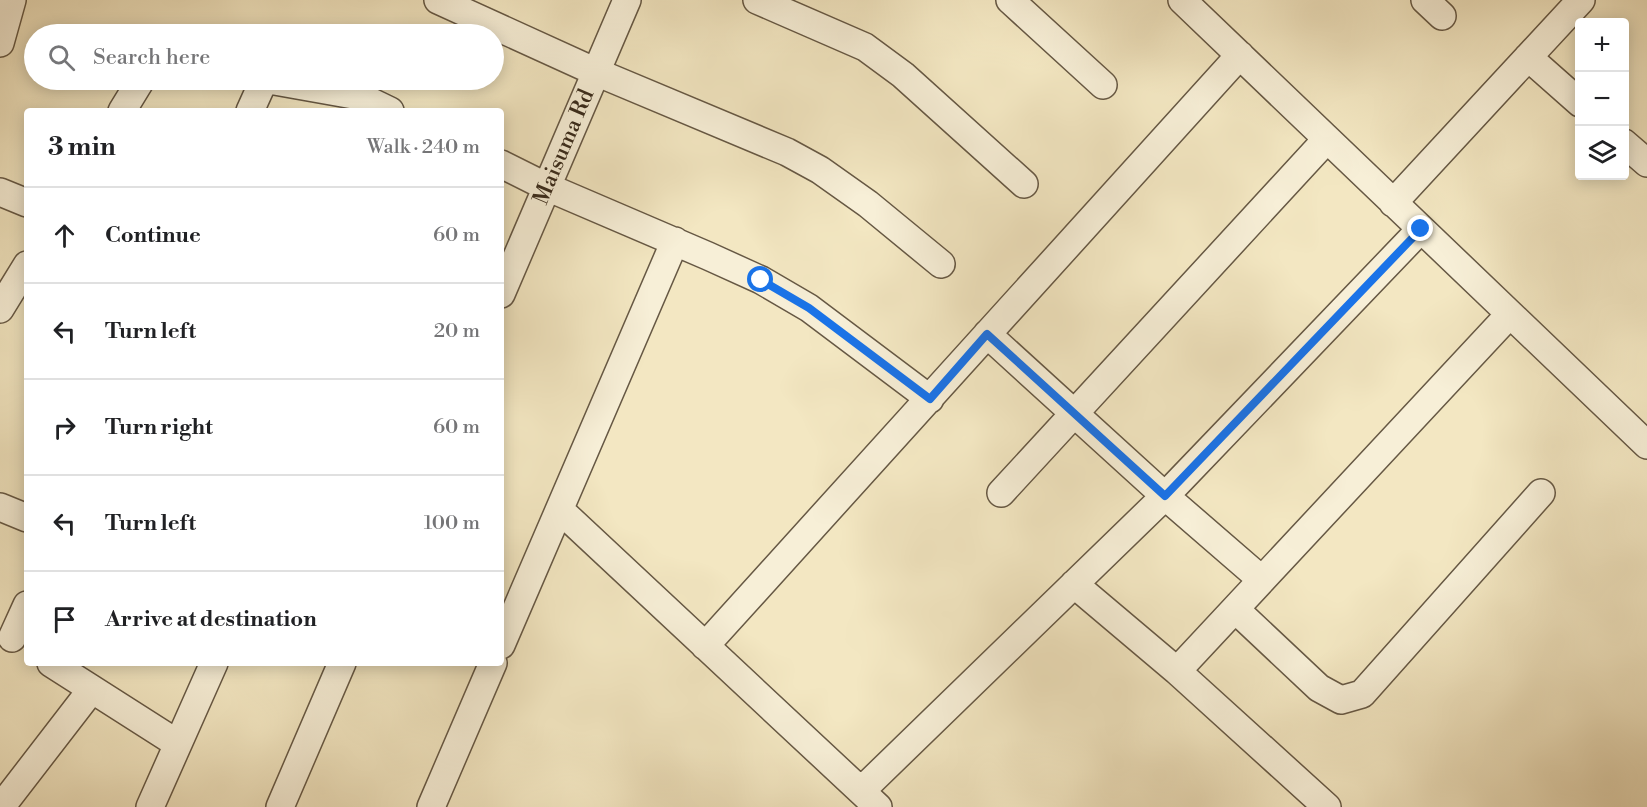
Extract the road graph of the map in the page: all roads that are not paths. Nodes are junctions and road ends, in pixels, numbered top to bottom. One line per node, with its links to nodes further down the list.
1 (12, 0): 10 (street)
2 (438, 0): 8 (street)
3 (627, 0): 13 (street, Maisuma Rd)
4 (757, 0): 26 (street)
5 (1010, 0): 14 (street)
6 (1581, 0): 12 (street)
7 (1191, 3): 11 (street)
8 (491, 24)
9 (504, 30): 13 (street)
10 (0, 43)
11 (1240, 55): 22 (street); 38 (street)
12 (1528, 57): 18 (street); 30 (street)
13 (596, 72): 27 (street, Maisuma Rd); 33 (street)
14 (1103, 85)
15 (135, 90): 19 (street)
16 (259, 90): 20 (street)
17 (325, 90): 21 (street)
18 (1575, 99)
19 (124, 108)
20 (251, 108)
21 (384, 108)
22 (1327, 139): 30 (street); 40 (street)
23 (1629, 147): 24 (street)
24 (1647, 163)
25 (504, 166): 27 (street)
26 (1024, 184)
27 (547, 187): 32 (street); 35 (street, Maisuma Rd)
28 (0, 192): 29 (street)
29 (24, 202)
30 (1394, 203): 31 (street)
31 (1421, 229): 37 (street); 44 (street)
32 (675, 241): 39 (street); 46 (street)
33 (941, 264)
34 (24, 270): 36 (street)
35 (504, 287)
36 (0, 309)
37 (1510, 314): 41 (street); 48 (street)
38 (987, 334): 39 (street); 40 (street)
39 (930, 399): 54 (street)
40 (1075, 414): 42 (street); 44 (street)
41 (1647, 445)
42 (1001, 493)
43 (1541, 493): 50 (street)
44 (1165, 496): 48 (street); 49 (street)
45 (0, 507): 47 (street)
46 (560, 510): 53 (street); 54 (street)
47 (24, 517)
48 (1262, 580): 50 (street)
49 (1074, 584): 59 (street); 62 (street)
50 (1235, 609): 59 (street)
51 (24, 612): 52 (street)
52 (13, 638)
53 (504, 638)
54 (705, 646): 62 (street)
55 (56, 666): 60 (street)
56 (213, 666): 61 (street)
57 (341, 666): 65 (street)
58 (492, 666): 66 (street)
59 (1178, 671): 67 (street)
60 (92, 689): 61 (street); 63 (street)
61 (178, 744): 64 (street)
62 (870, 799)
63 (1, 807)
64 (150, 807)
65 (280, 807)
66 (431, 807)
67 (1327, 807)

